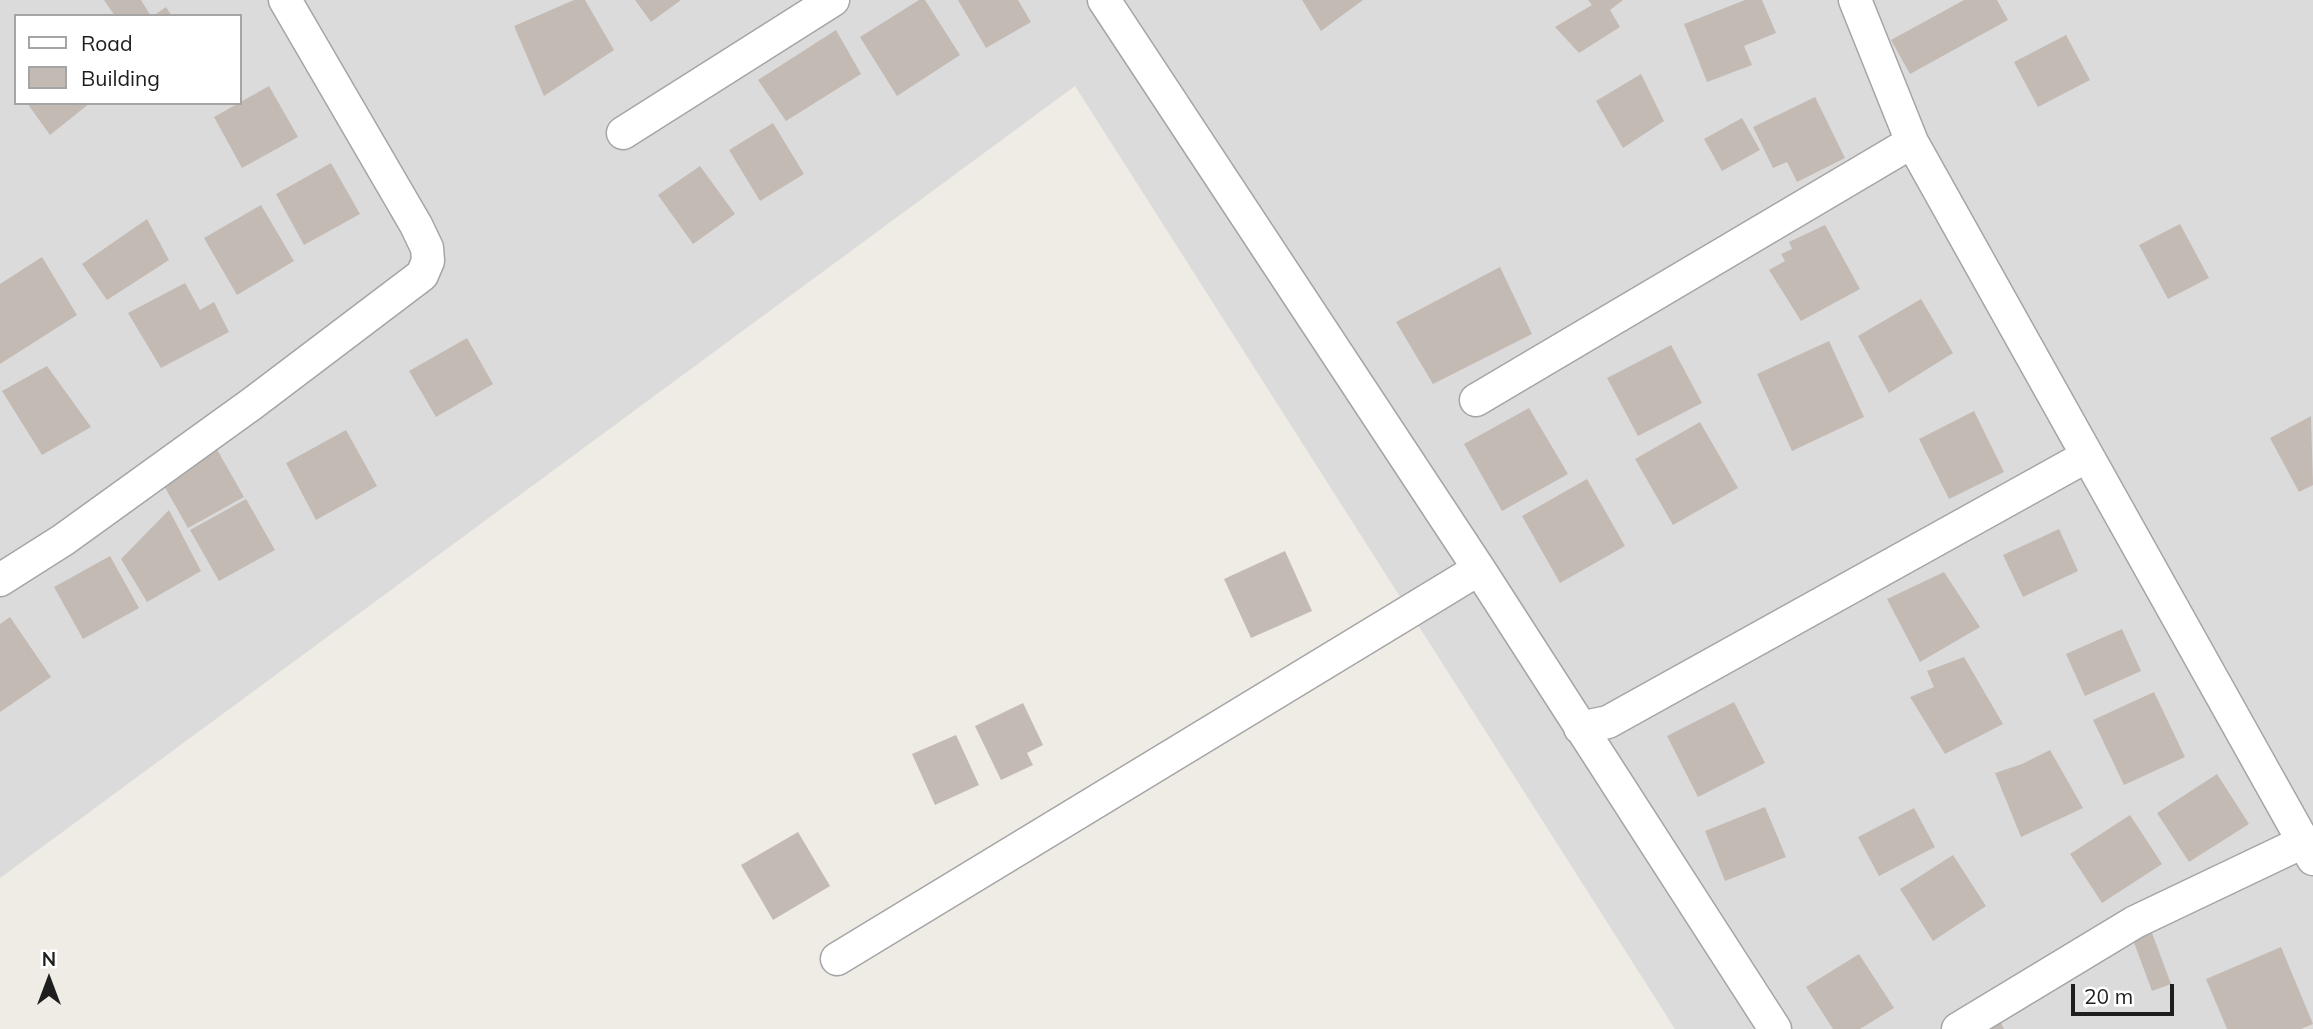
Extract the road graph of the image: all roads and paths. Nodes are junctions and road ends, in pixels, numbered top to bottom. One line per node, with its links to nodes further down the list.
1 (285, 0): 10 (street)
2 (833, 0): 5 (street)
3 (1104, 0): 9 (street)
4 (1855, 0): 6 (street)
5 (623, 133)
6 (1912, 142): 7 (street); 8 (street)
7 (1476, 400)
8 (2087, 456): 11 (street); 12 (street)
9 (1479, 569): 11 (street); 13 (street)
10 (0, 580)
11 (1580, 728): 14 (street)
12 (2308, 851): 15 (street)
13 (837, 958)
14 (1775, 1029)
15 (1958, 1029)

